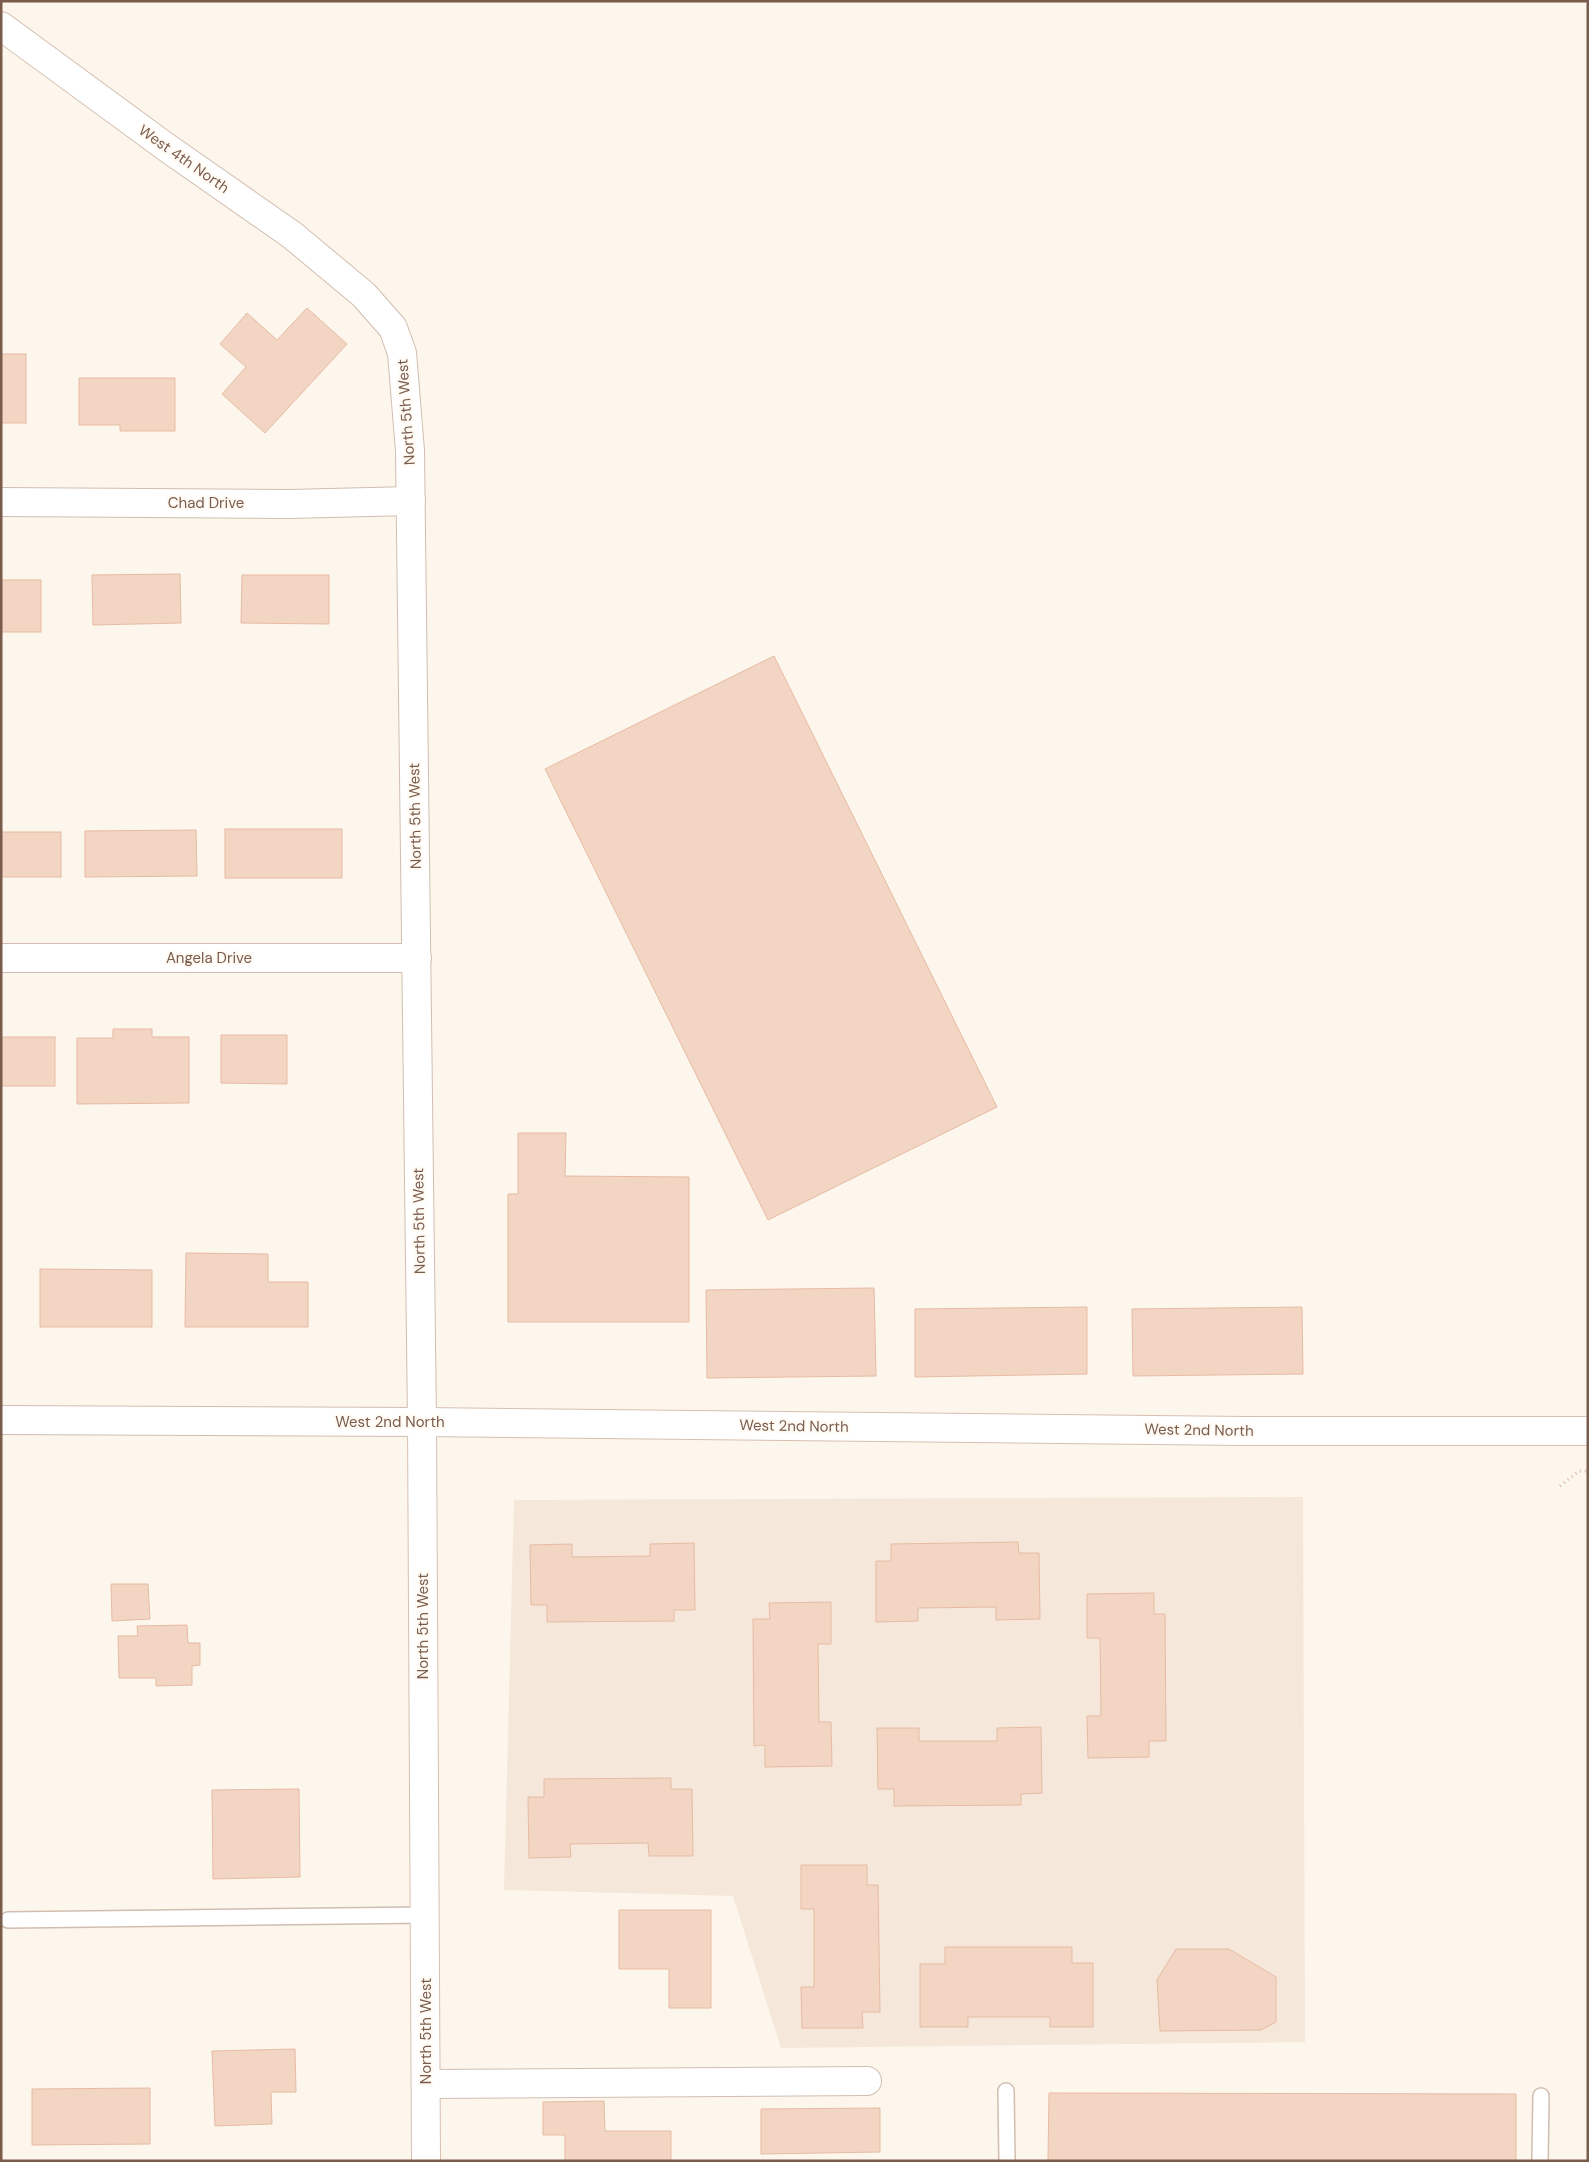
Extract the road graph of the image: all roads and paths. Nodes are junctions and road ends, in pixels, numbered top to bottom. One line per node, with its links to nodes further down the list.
1 (1, 26): 2 (street, West 4th North)
2 (364, 295): 3 (street, North 5th West)
3 (410, 501): 4 (street, Chad Drive); 6 (street, North 5th West)
4 (1, 502)
5 (1, 958): 6 (street, Angela Drive)
6 (417, 958): 8 (street, North 5th West)
7 (1, 1420): 8 (street, West 2nd North)
8 (422, 1422): 9 (street, West 2nd North); 12 (street, North 5th West)
9 (1588, 1432)
10 (1588, 1471): 11 (path)
11 (1560, 1486)
12 (425, 1914): 13 (lane); 15 (street, North 5th West)
13 (8, 1920)
14 (867, 2081): 15 (street)
15 (426, 2084): 18 (street, North 5th West)
16 (1006, 2091): 19 (lane)
17 (1541, 2096): 20 (lane)
18 (426, 2161)
19 (1008, 2161)
20 (1540, 2161)

